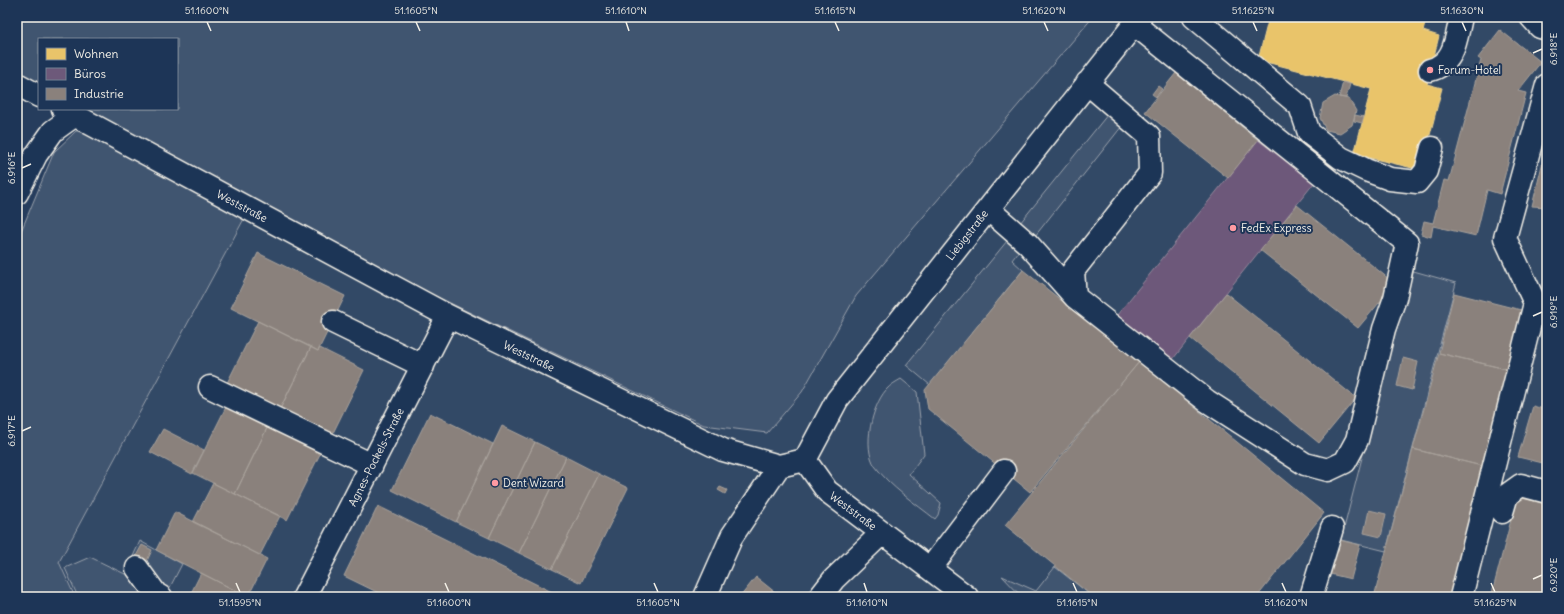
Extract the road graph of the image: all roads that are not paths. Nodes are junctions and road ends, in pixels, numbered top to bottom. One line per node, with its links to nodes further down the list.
1 (1194, 17): 12 (street)
2 (1461, 17): 6 (street)
3 (1531, 17): 5 (street)
4 (1137, 20): 7 (street, Liebigstraße); 15 (street)
5 (1547, 29)
6 (1430, 70)
7 (1087, 83): 14 (street, Liebigstraße); 15 (street)
8 (17, 84): 10 (street)
9 (1547, 85): 37 (street)
10 (38, 95)
11 (69, 112): 13 (street, Weststraße); 16 (street, Weststraße)
12 (1432, 148)
13 (17, 193)
14 (988, 209): 15 (street); 20 (street, Liebigstraße)
15 (1075, 297)
16 (448, 316): 18 (street, Agnes-Pockels-Straße); 22 (street, Weststraße)
17 (333, 322): 18 (street)
18 (423, 366): 21 (street, Agnes-Pockels-Straße)
19 (210, 387): 21 (street)
20 (805, 460): 22 (street, Weststraße); 27 (street, Weststraße)
21 (372, 465): 32 (street, Agnes-Pockels-Straße)
22 (779, 466): 33 (street)
23 (1004, 471): 29 (street)
24 (1547, 492): 25 (street)
25 (1502, 512)
26 (1332, 528): 36 (street)
27 (882, 533): 29 (street, Weststraße); 34 (street)
28 (136, 568): 31 (street)
29 (930, 569): 35 (street, Weststraße)
30 (1482, 573): 38 (street)
31 (161, 597)
32 (304, 597)
33 (705, 597)
34 (820, 597)
35 (967, 597)
36 (1311, 597)
37 (1461, 597)
38 (1475, 597)

